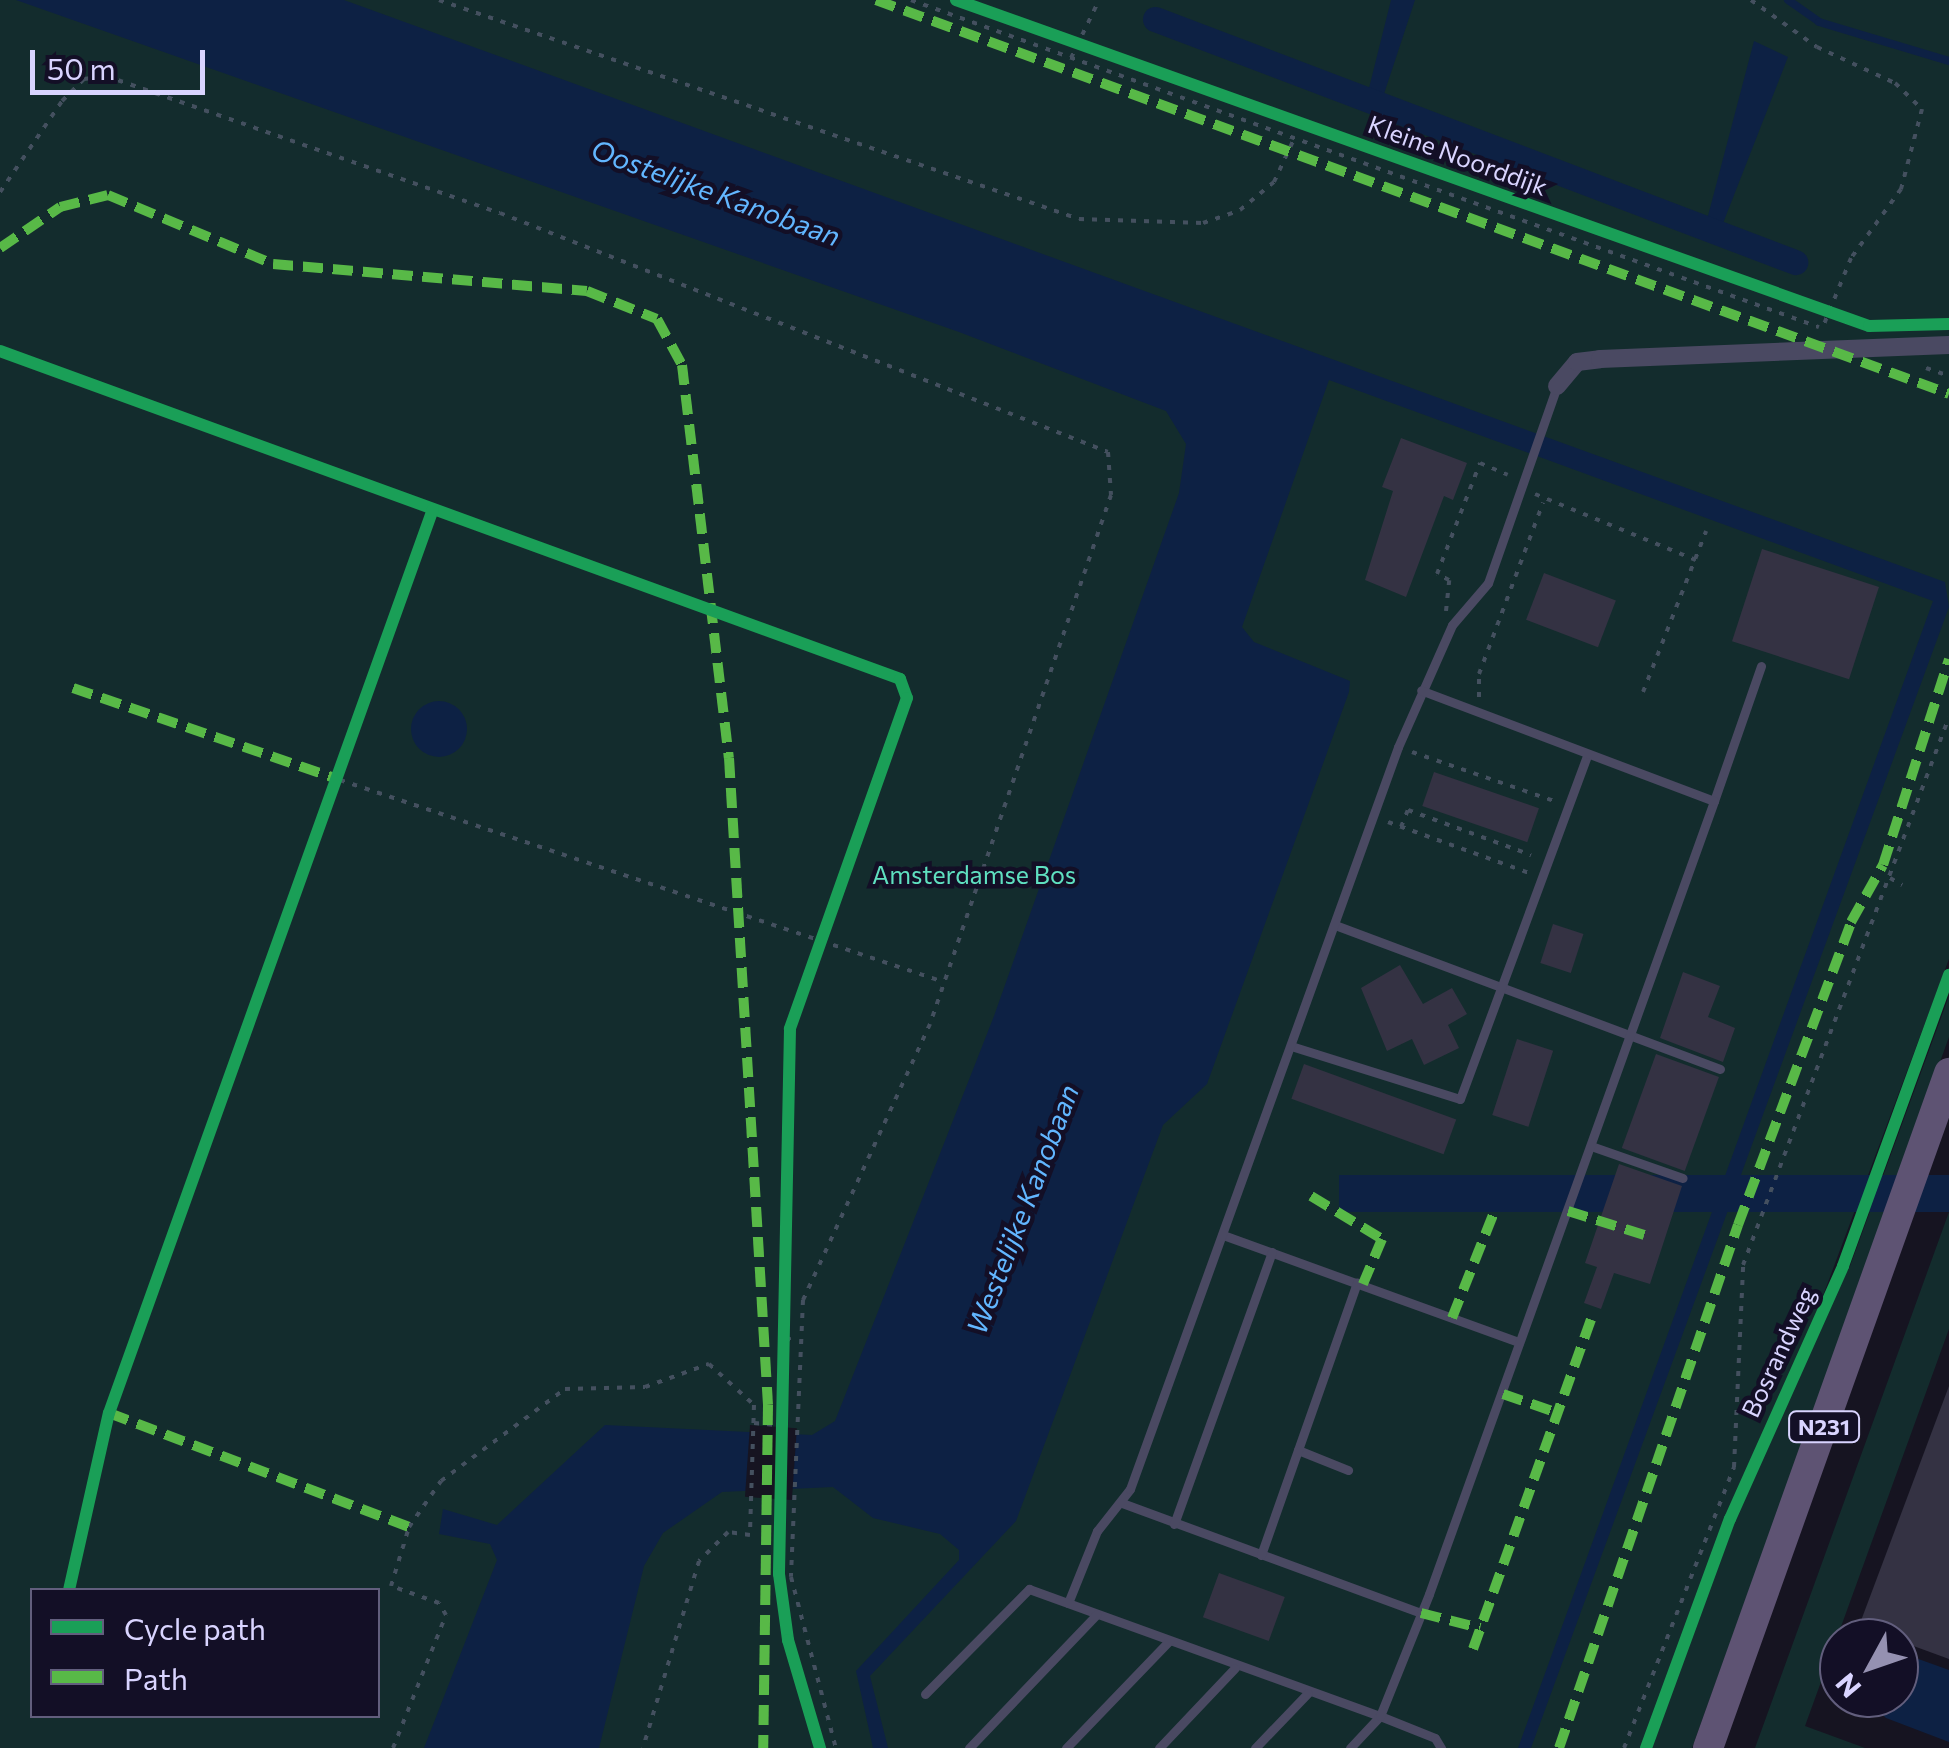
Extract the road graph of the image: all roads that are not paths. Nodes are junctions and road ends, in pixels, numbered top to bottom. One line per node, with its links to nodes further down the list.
1 (1949, 345): 2 (street)
2 (1557, 386): 4 (lane)
3 (1761, 666): 6 (lane)
4 (1422, 690): 5 (lane); 7 (lane)
5 (1587, 756): 6 (lane); 8 (lane)
6 (1714, 802): 9 (lane)
7 (1334, 925): 8 (lane); 10 (lane)
8 (1503, 985): 9 (lane); 10 (lane)
9 (1632, 1036): 11 (lane); 13 (lane)
10 (1291, 1046): 15 (lane)
11 (1720, 1070)
12 (1949, 1073): 38 (main road, N231)
13 (1591, 1146): 14 (lane); 18 (lane)
14 (1683, 1178)
15 (1223, 1235): 16 (lane); 21 (lane)
16 (1272, 1252): 17 (lane); 22 (lane)
17 (1358, 1282): 18 (lane); 19 (lane)
18 (1519, 1342): 25 (lane)
19 (1298, 1450): 20 (lane); 23 (lane)
20 (1348, 1470)
21 (1122, 1504): 22 (lane); 24 (lane)
22 (1174, 1524): 23 (lane)
23 (1261, 1555): 25 (lane)
24 (1068, 1603): 26 (lane); 30 (lane)
25 (1421, 1613): 31 (lane)
26 (1097, 1614): 27 (lane); 32 (lane)
27 (1168, 1641): 28 (lane); 33 (lane)
28 (1235, 1668): 29 (lane); 34 (lane)
29 (1308, 1693): 31 (lane); 35 (lane)
30 (925, 1694)
31 (1380, 1716): 36 (lane); 37 (lane)
32 (969, 1748)
33 (1066, 1748)
34 (1159, 1748)
35 (1255, 1748)
36 (1350, 1748)
37 (1441, 1748)
38 (1708, 1748)

